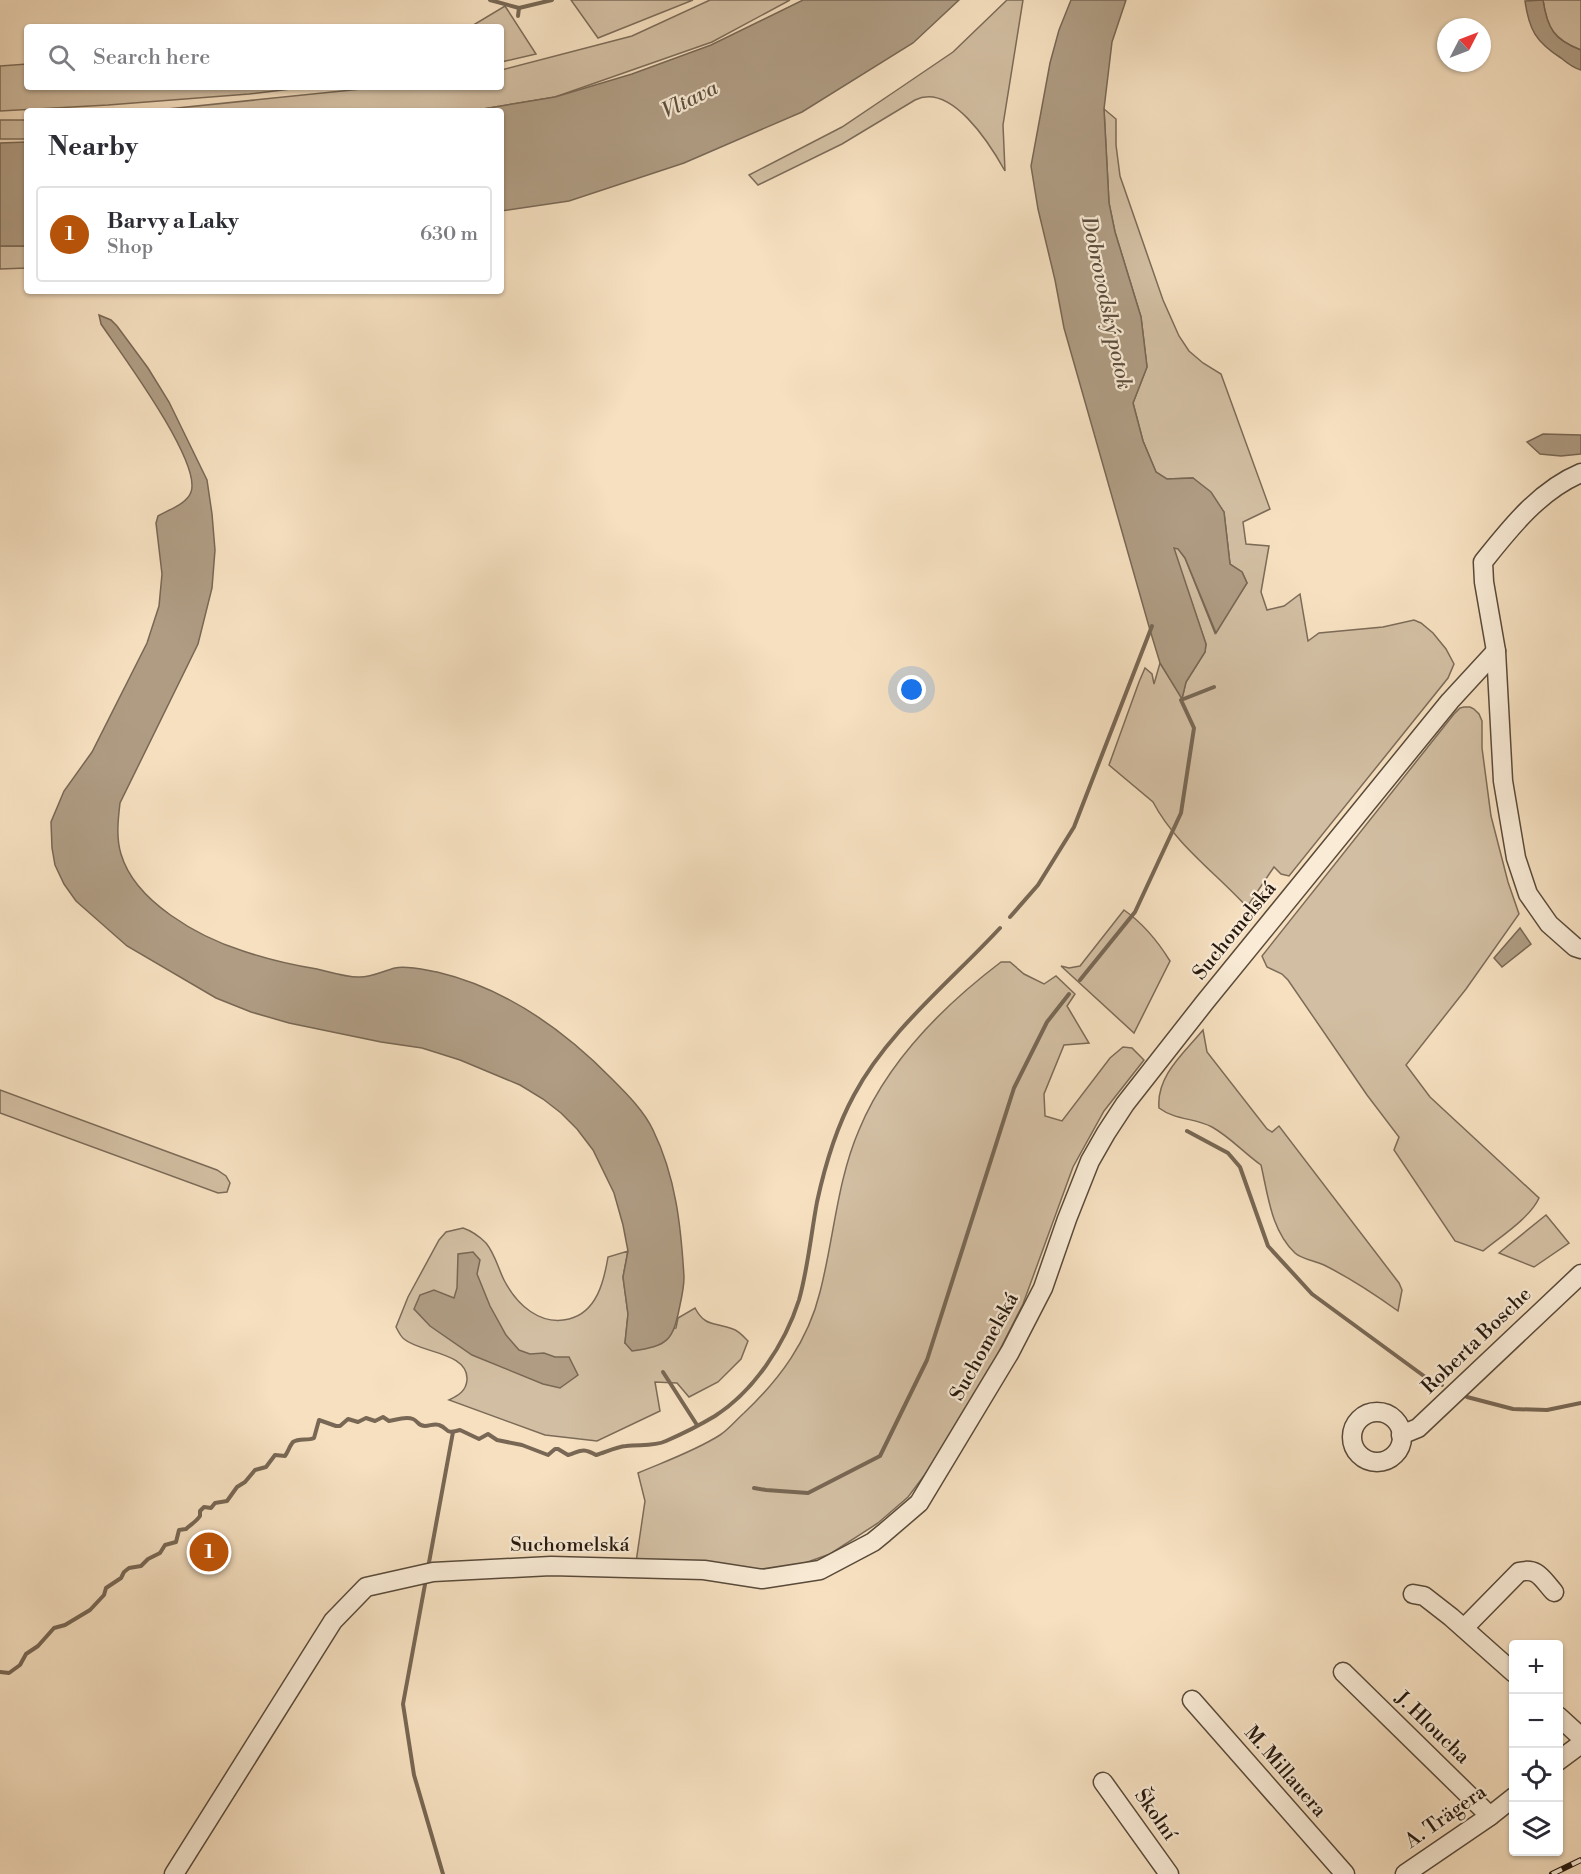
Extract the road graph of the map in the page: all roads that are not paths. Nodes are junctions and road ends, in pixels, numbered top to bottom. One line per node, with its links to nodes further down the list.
1 (1581, 472): 2 (street)
2 (1496, 651): 3 (street); 19 (street, Suchomelská)
3 (1581, 949)
4 (1581, 1274): 5 (street, Roberta Bosche)
5 (1401, 1435)
6 (1554, 1592): 8 (street)
7 (1413, 1594): 8 (street)
8 (1464, 1628): 9 (street)
9 (1509, 1668)
10 (1343, 1672): 18 (street, J. Hloucha)
11 (1192, 1700): 21 (street, M. Millauera)
12 (1563, 1721): 13 (street)
13 (1581, 1737)
14 (1581, 1744): 15 (street)
15 (1563, 1757)
16 (1103, 1782): 20 (street, Školní)
17 (1509, 1801): 18 (street, A. Trägera)
18 (1490, 1816): 22 (street, A. Trägera)
19 (174, 1874)
20 (1169, 1874)
21 (1345, 1874)
22 (1405, 1874)

